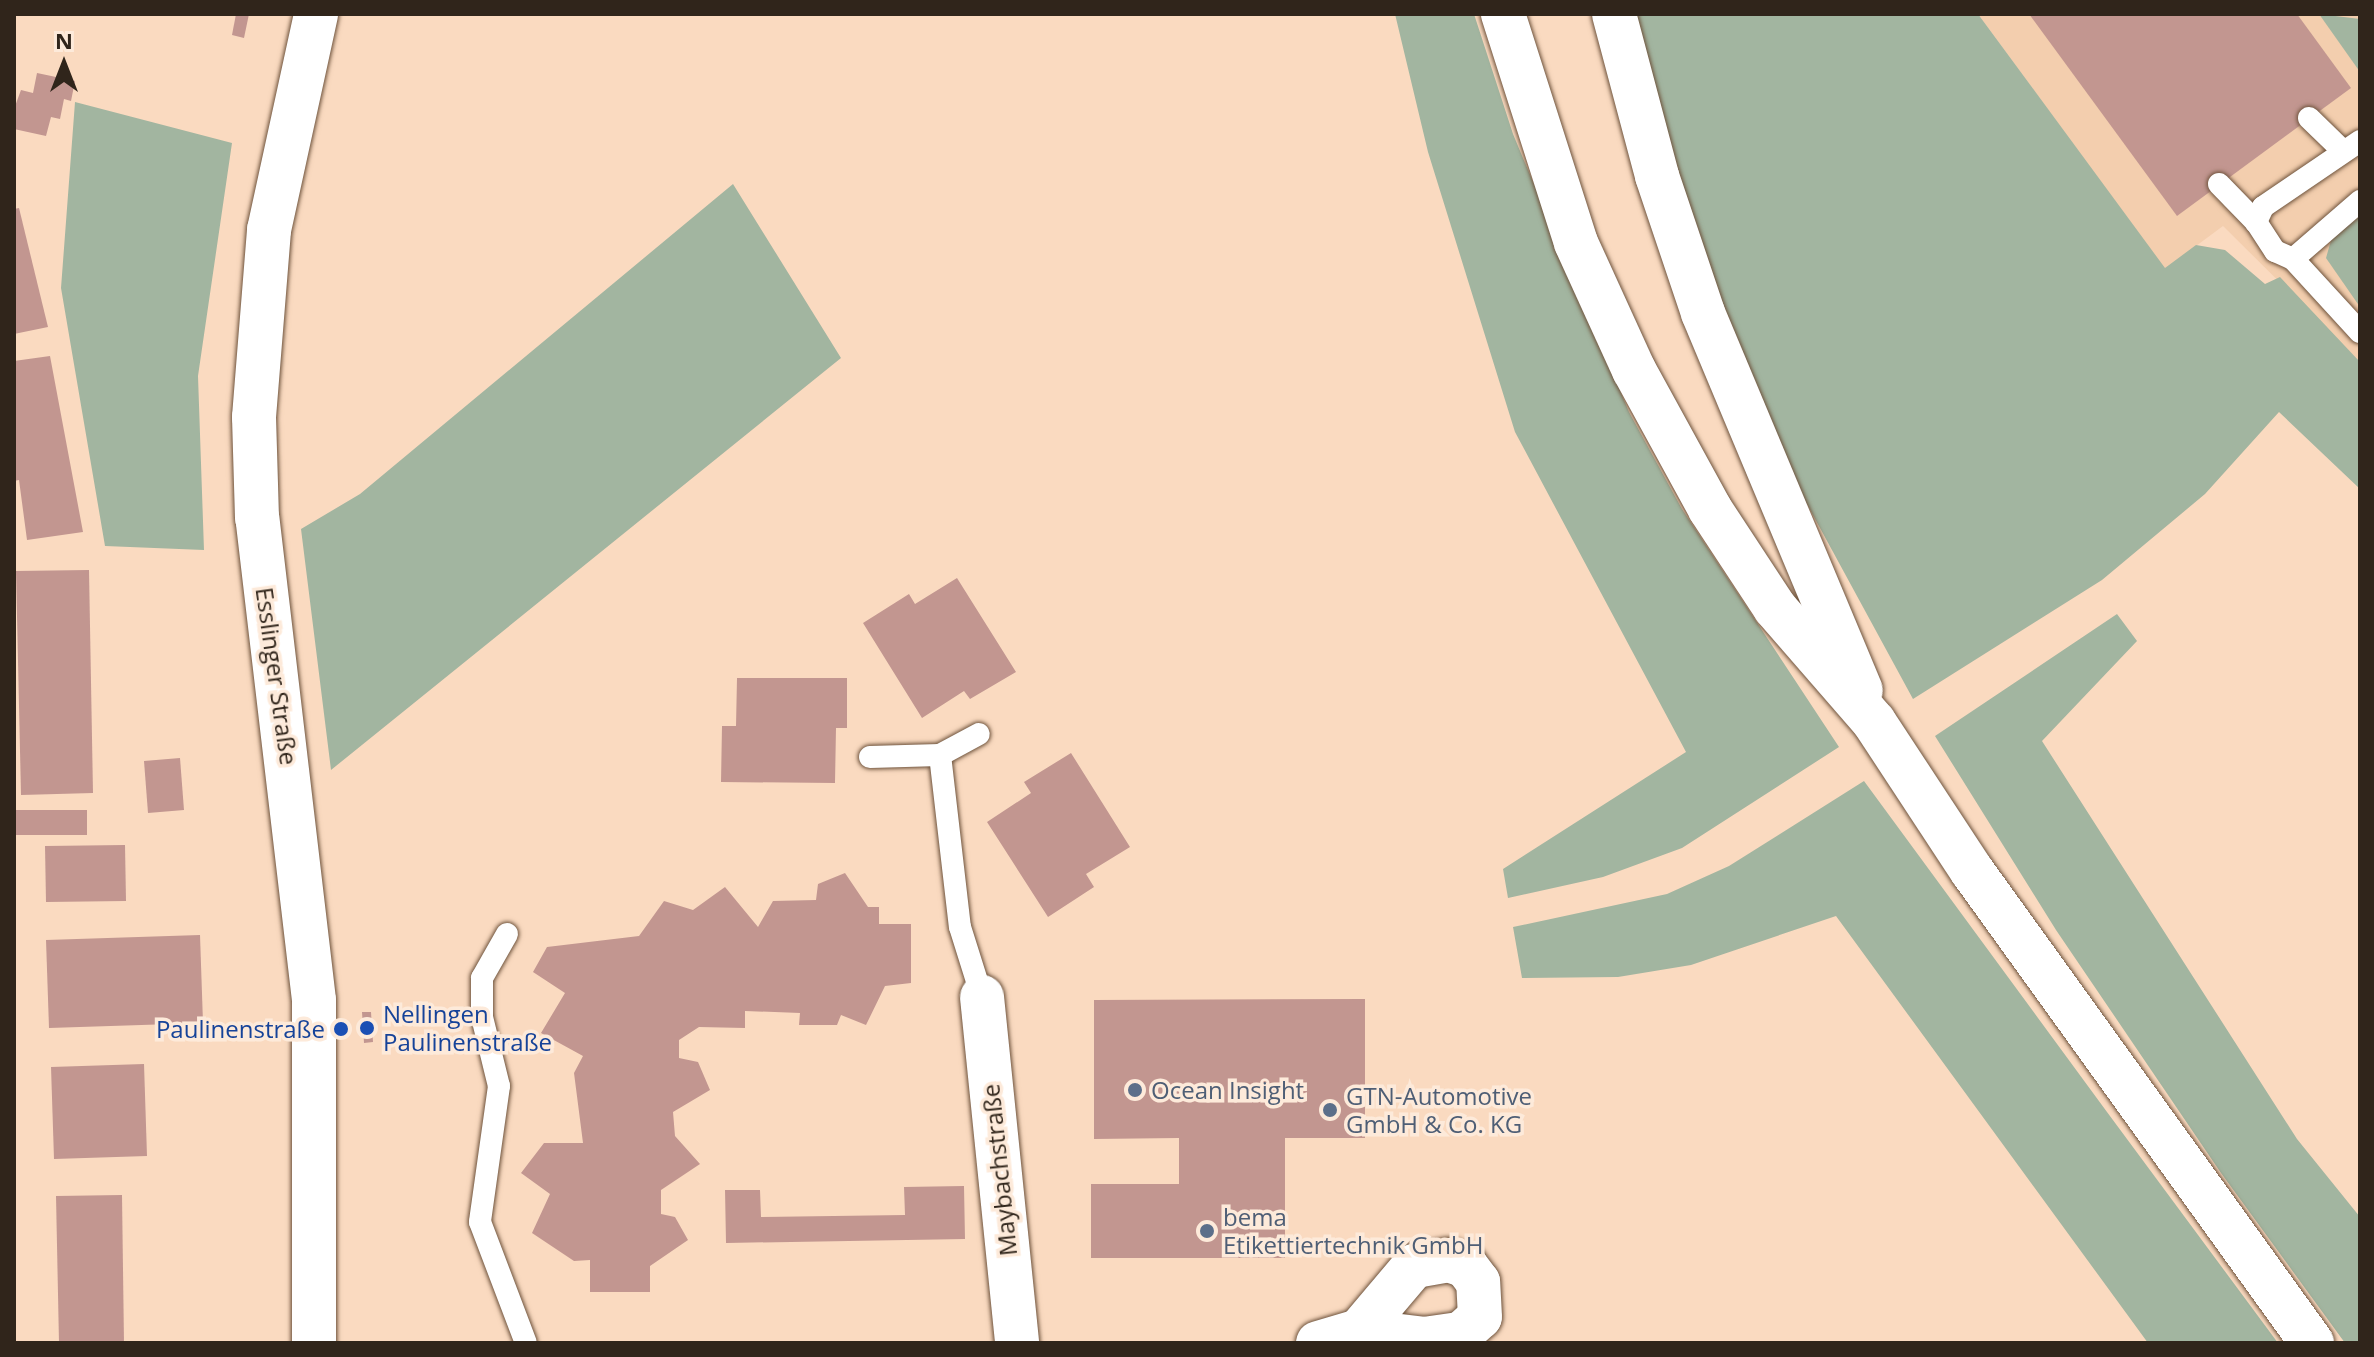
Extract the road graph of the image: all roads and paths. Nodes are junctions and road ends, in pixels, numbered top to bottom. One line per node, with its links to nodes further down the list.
1 (316, 14): 17 (main road, Esslinger Straße)
2 (1503, 14): 11 (main road)
3 (1614, 14): 11 (main road)
4 (2309, 118): 5 (lane)
5 (2350, 145): 8 (lane)
6 (2219, 184): 8 (lane)
7 (2360, 201): 9 (lane)
8 (2256, 222): 9 (lane)
9 (2293, 259): 10 (lane)
10 (2360, 332)
11 (1874, 722): 20 (main road)
12 (979, 734): 13 (lane)
13 (940, 755): 14 (lane); 16 (lane)
14 (870, 757)
15 (507, 934): 18 (lane)
16 (982, 997): 19 (main road, Maybachstraße)
17 (314, 1343)
18 (526, 1343)
19 (1017, 1343)
20 (2312, 1343)

